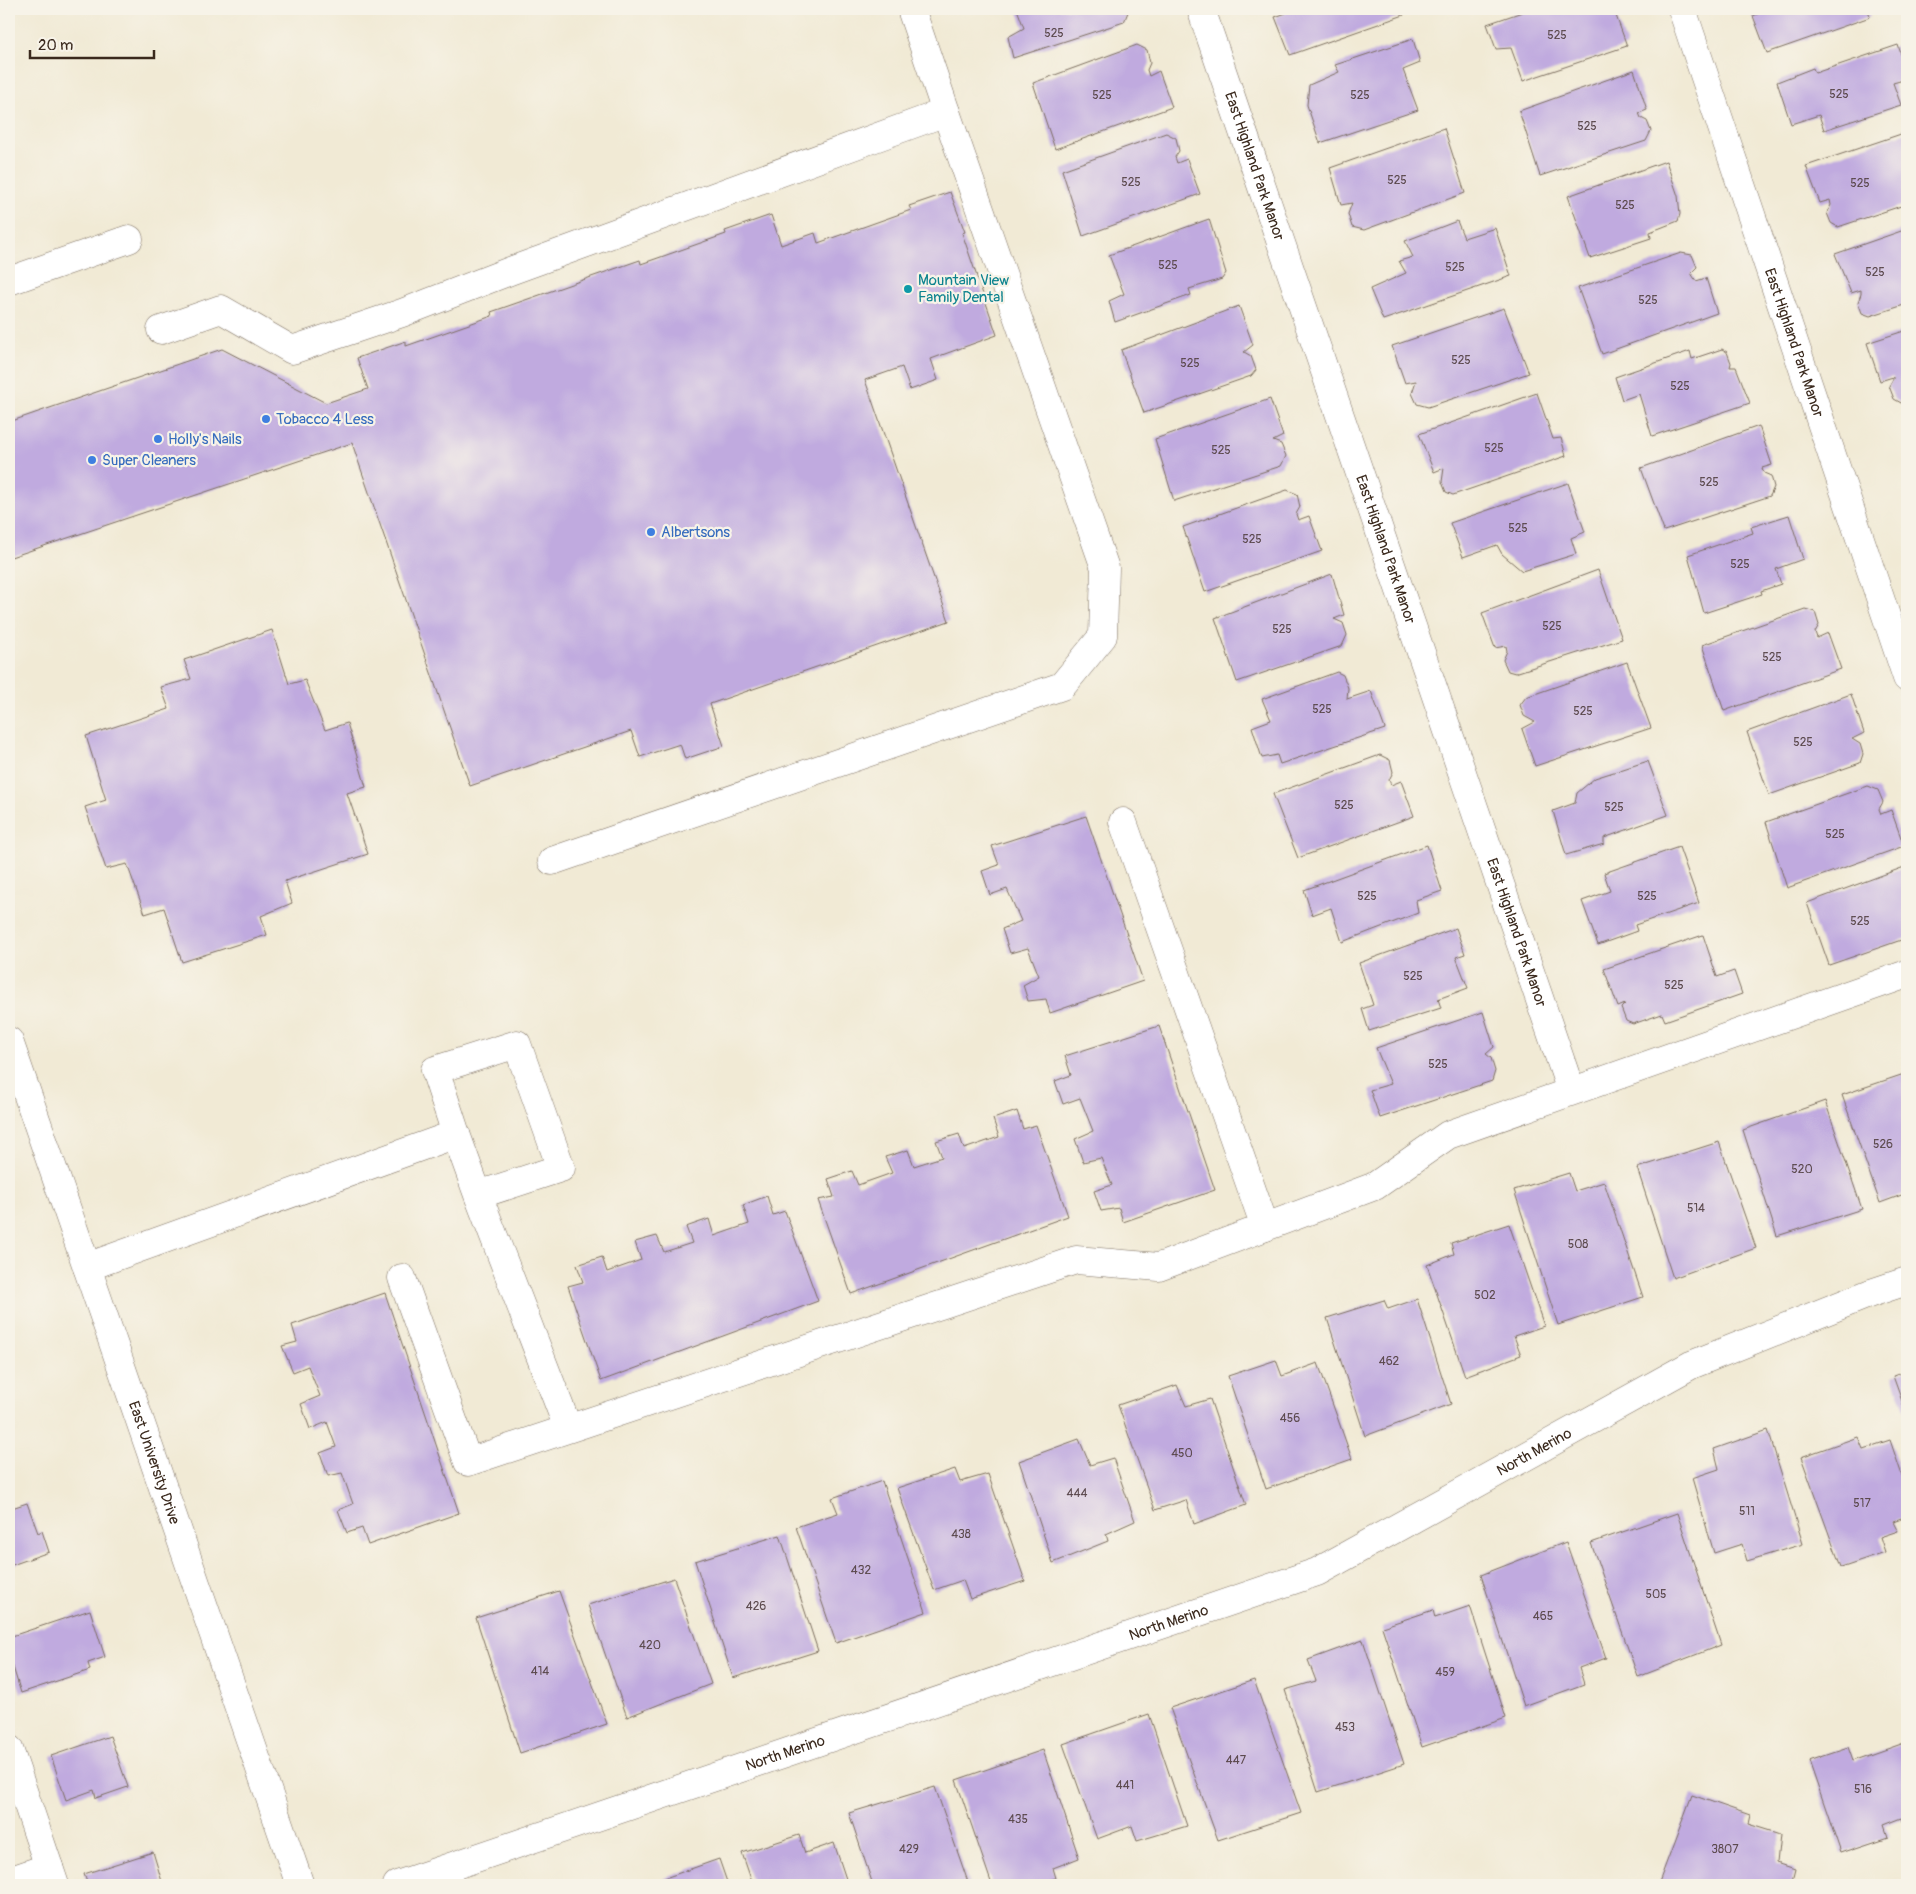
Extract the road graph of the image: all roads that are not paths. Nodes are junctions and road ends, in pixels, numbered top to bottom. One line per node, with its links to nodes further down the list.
1 (911, 9): 4 (street)
2 (1201, 9): 13 (street, East Highland Park Manor)
3 (1682, 9): 8 (street, East Highland Park Manor)
4 (946, 112): 7 (street); 10 (street)
5 (129, 239): 6 (street)
6 (9, 281)
7 (160, 330)
8 (1907, 678)
9 (1124, 822): 16 (street)
10 (552, 861)
11 (1907, 974): 13 (street)
12 (9, 1041): 17 (street, East University Drive)
13 (1571, 1091): 16 (street)
14 (456, 1134): 15 (street); 15 (street); 17 (street)
15 (478, 1195): 20 (street)
16 (1264, 1227): 20 (street)
17 (87, 1268): 24 (street, East University Drive)
18 (402, 1278): 20 (street)
19 (1907, 1281): 25 (street, North Merino)
20 (568, 1428)
21 (9, 1749): 22 (street)
22 (52, 1876): 23 (street)
23 (9, 1882)
24 (300, 1885)
25 (397, 1885)

